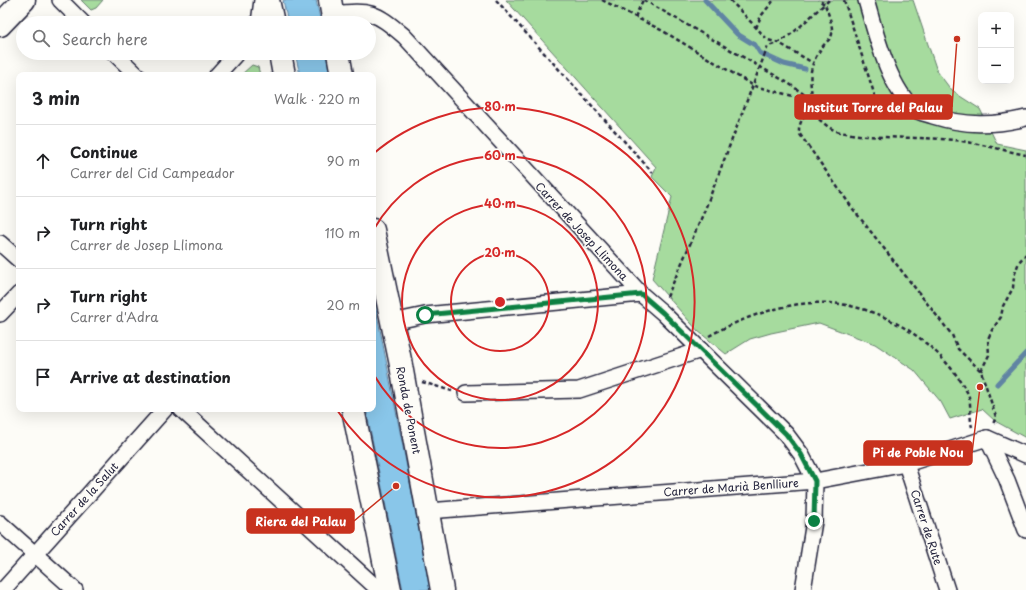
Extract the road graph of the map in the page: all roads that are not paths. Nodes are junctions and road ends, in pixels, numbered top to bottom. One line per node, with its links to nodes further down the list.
1 (24, 0): 10 (main road)
2 (60, 0): 7 (street)
3 (262, 0): 8 (street)
4 (268, 0): 9 (main road)
5 (866, 0): 19 (street)
6 (332, 12): 23 (street, Carrer de Josep Llimona)
7 (77, 16)
8 (260, 16)
9 (271, 16)
10 (0, 25)
11 (121, 60): 15 (street)
12 (231, 60): 16 (street)
13 (281, 60): 17 (main road)
14 (339, 60): 18 (main road)
15 (134, 72)
16 (220, 72)
17 (283, 72)
18 (341, 72)
19 (1026, 118)
20 (0, 243): 22 (street)
21 (376, 245): 26 (main road, Ronda de Ponent)
22 (16, 257)
23 (641, 294): 26 (street); 27 (street, Carrer de Josep Llimona)
24 (16, 297): 25 (street)
25 (0, 314)
26 (392, 322): 36 (main road, Ronda de Ponent)
27 (702, 344): 28 (street); 35 (street, Carrer de Josep Llimona)
28 (466, 393)
29 (162, 412): 39 (street, Carrer de la Salut)
30 (184, 412): 42 (street)
31 (355, 412): 43 (main road)
32 (982, 440): 33 (street); 34 (street, Carrer de Marià Benlliure); 38 (street)
33 (1026, 455)
34 (906, 464): 35 (street, Carrer de Marià Benlliure); 46 (street, Carrer de Rute)
35 (815, 481): 36 (street, Carrer de Marià Benlliure); 45 (street)
36 (428, 511): 44 (main road, Ronda de Ponent)
37 (0, 523): 39 (street)
38 (1026, 530)
39 (35, 554): 40 (street, Carrer de la Salut); 41 (street)
40 (3, 590)
41 (74, 590)
42 (379, 590)
43 (390, 590)
44 (442, 590)
45 (804, 590)
46 (947, 590)

